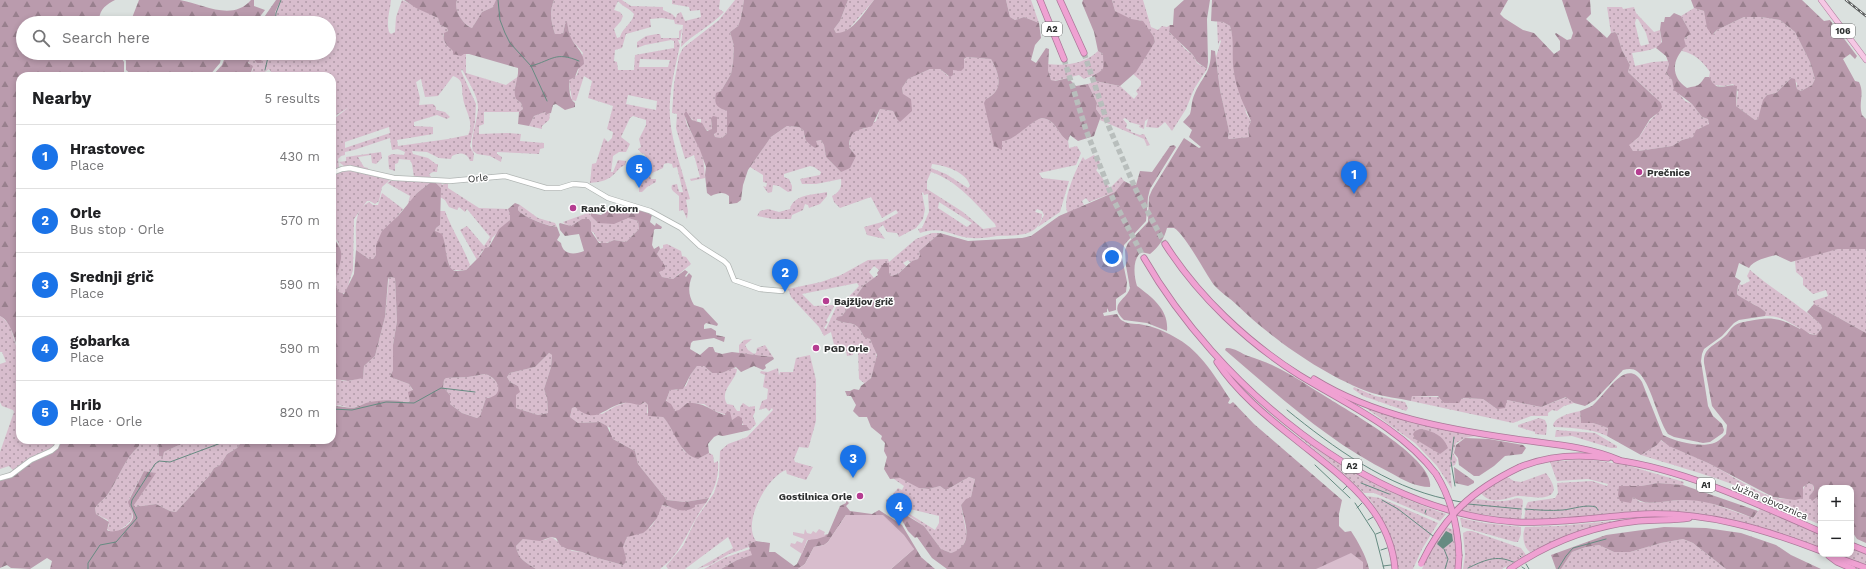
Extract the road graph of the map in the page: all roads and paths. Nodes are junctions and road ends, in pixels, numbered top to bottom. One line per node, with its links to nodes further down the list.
1 (1040, 0): 5 (highway, A2)
2 (1060, 0): 4 (highway, A2)
3 (1821, 0): 6 (main road, 106)
4 (1084, 53)
5 (1064, 59)
6 (1866, 60)
7 (336, 171): 10 (street, Orle)
8 (1165, 244): 12 (highway)
9 (1144, 258): 11 (highway, A2)
10 (782, 291)
11 (1212, 353): 16 (highway, A2); 25 (highway)
12 (1281, 362): 14 (highway); 26 (highway, bridge)
13 (57, 444): 15 (street)
14 (1619, 460): 17 (highway, Južna obvoznica / A1); 23 (highway, A1, bridge)
15 (0, 478)
16 (1695, 516): 19 (highway); 27 (highway)
17 (1818, 531)
18 (1854, 546): 20 (highway)
19 (1818, 550)
20 (1866, 551)
21 (1831, 557): 28 (highway)
22 (1836, 557): 24 (highway)
23 (1420, 566)
24 (1866, 568)
25 (1395, 569)
26 (1458, 569)
27 (1510, 569)
28 (1853, 569)

